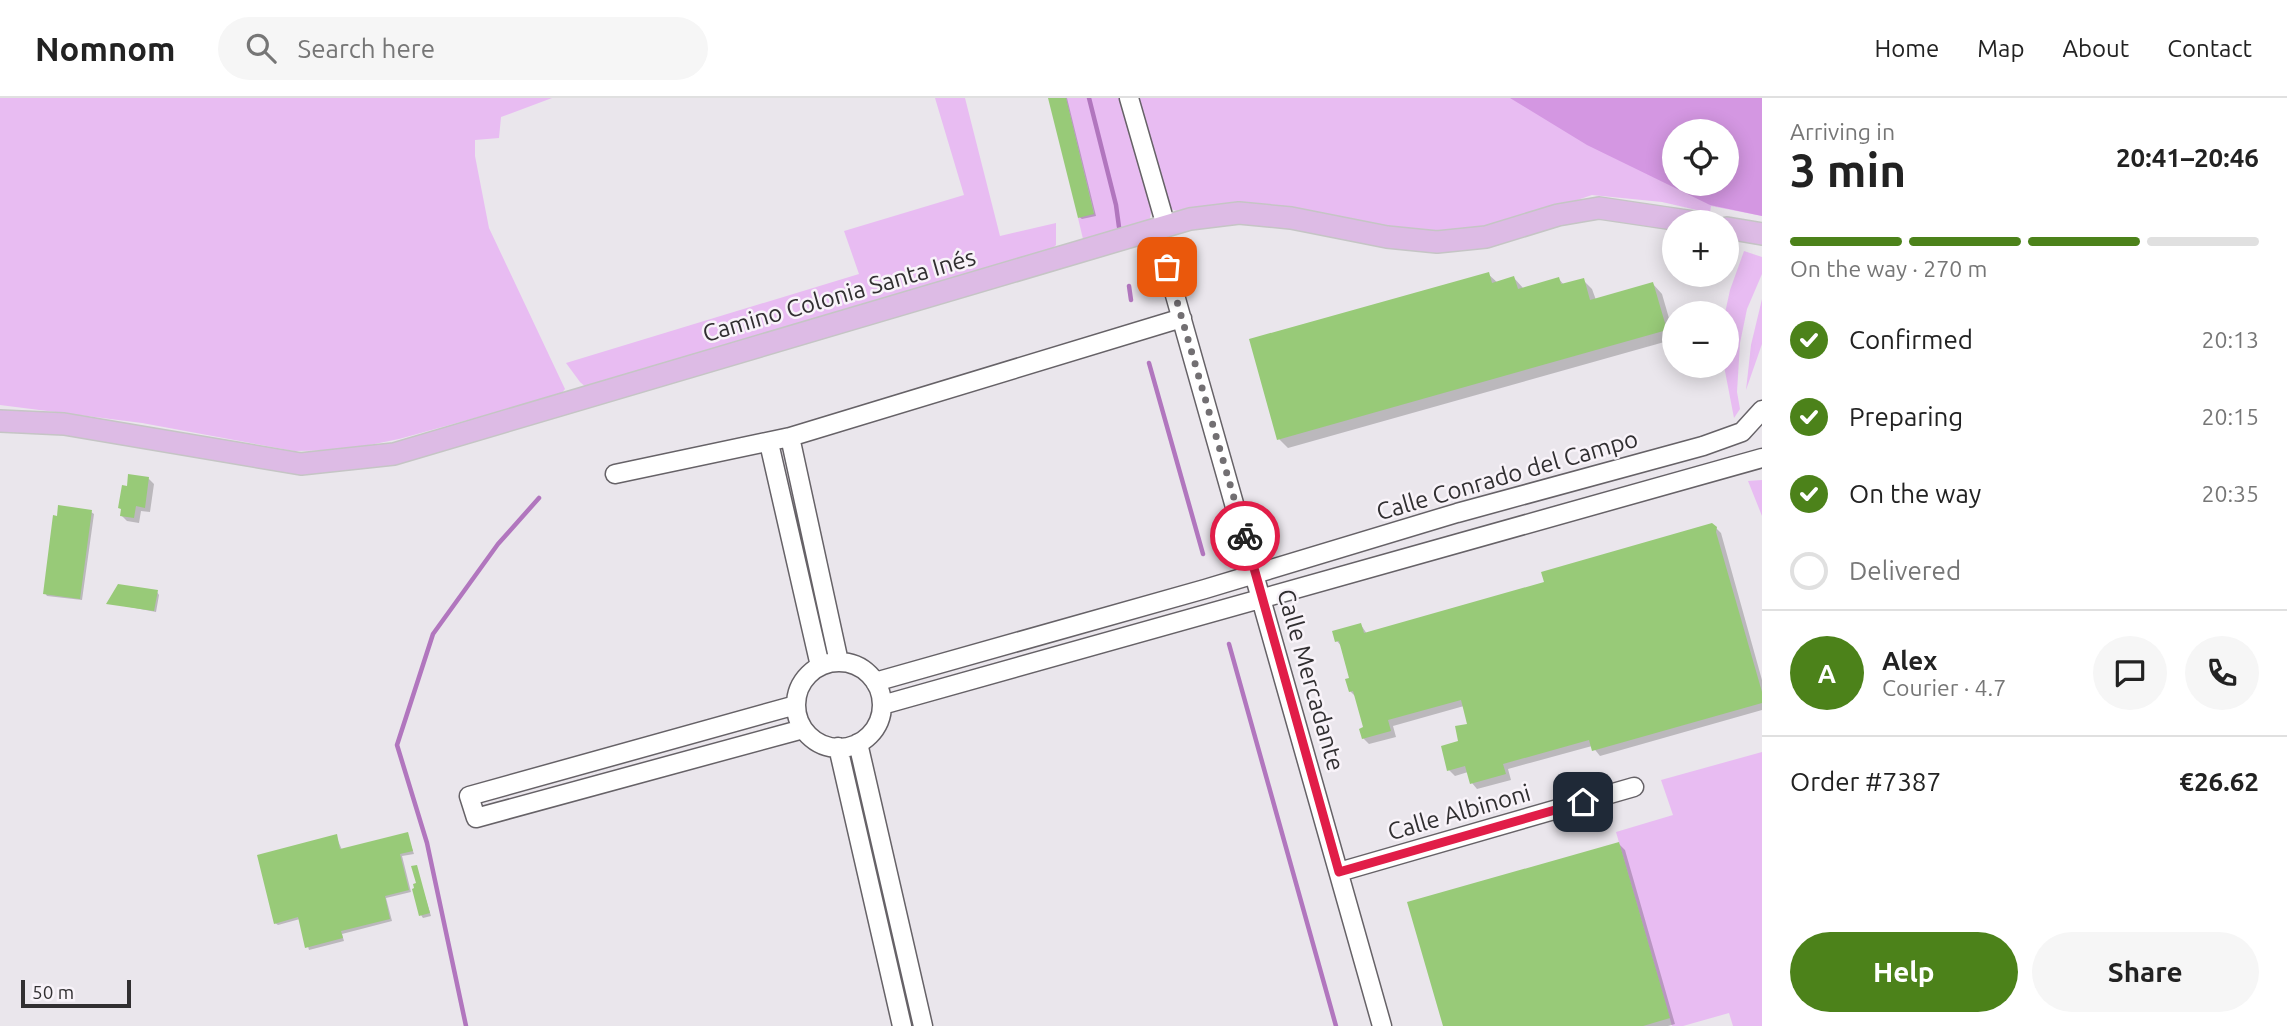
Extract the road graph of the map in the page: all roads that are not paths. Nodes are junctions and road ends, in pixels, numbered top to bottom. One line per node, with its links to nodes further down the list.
1 (1129, 98): 3 (street)
2 (1662, 217): 3 (main road, Camino Colonia Santa Inés)
3 (1166, 226): 9 (main road, Camino Colonia Santa Inés)
4 (1739, 230): 5 (main road)
5 (1762, 234)
6 (1167, 267): 7 (street, Calle Mercadante)
7 (1182, 318): 10 (street); 14 (street, Calle Mercadante)
8 (1762, 410): 14 (street, Calle Conrado del Campo)
9 (0, 421)
10 (790, 438): 11 (street); 16 (street)
11 (769, 443): 13 (street); 17 (street)
12 (1762, 458): 15 (street)
13 (615, 474)
14 (1256, 573): 15 (street, Calle Mercadante); 18 (street, Calle Conrado del Campo)
15 (1262, 597): 20 (street); 25 (street, Calle Mercadante)
16 (839, 662): 17 (street); 18 (street)
17 (820, 666): 19 (street)
18 (875, 682): 20 (street)
19 (796, 705): 21 (street); 21 (street)
20 (882, 705): 22 (street)
21 (803, 729): 23 (street)
22 (858, 743): 23 (street); 27 (street)
23 (838, 747): 26 (street)
24 (1634, 787): 25 (street, Calle Albinoni)
25 (1339, 872): 28 (street, Calle Mercadante)
26 (902, 1026)
27 (923, 1026)
28 (1382, 1026)

